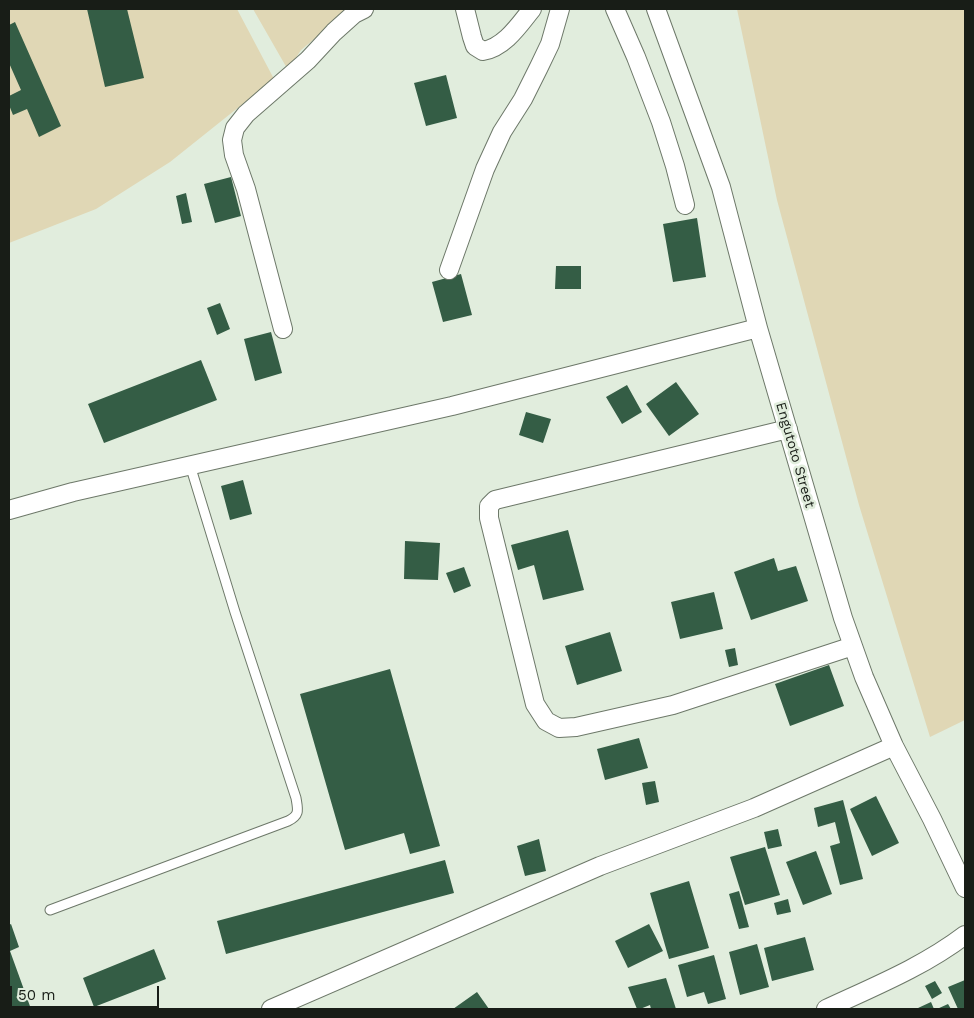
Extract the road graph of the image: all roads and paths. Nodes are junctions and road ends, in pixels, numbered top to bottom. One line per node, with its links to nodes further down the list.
1 (364, 9): 10 (street)
2 (465, 9): 3 (street)
3 (532, 9)
4 (560, 9): 8 (street)
5 (615, 9): 7 (street)
6 (656, 9): 9 (street, Engutoto Street)
7 (684, 205)
8 (449, 270)
9 (758, 328): 11 (street, Engutoto Street); 12 (street)
10 (283, 329)
11 (788, 429): 14 (street, Engutoto Street); 14 (street)
12 (190, 465): 13 (street); 17 (lane)
13 (9, 510)
14 (853, 646): 15 (street, Engutoto Street)
15 (894, 746): 16 (street, Engutoto Street); 19 (street)
16 (965, 888)
17 (50, 910)
18 (965, 935): 20 (street)
19 (278, 1008)
20 (826, 1009)

